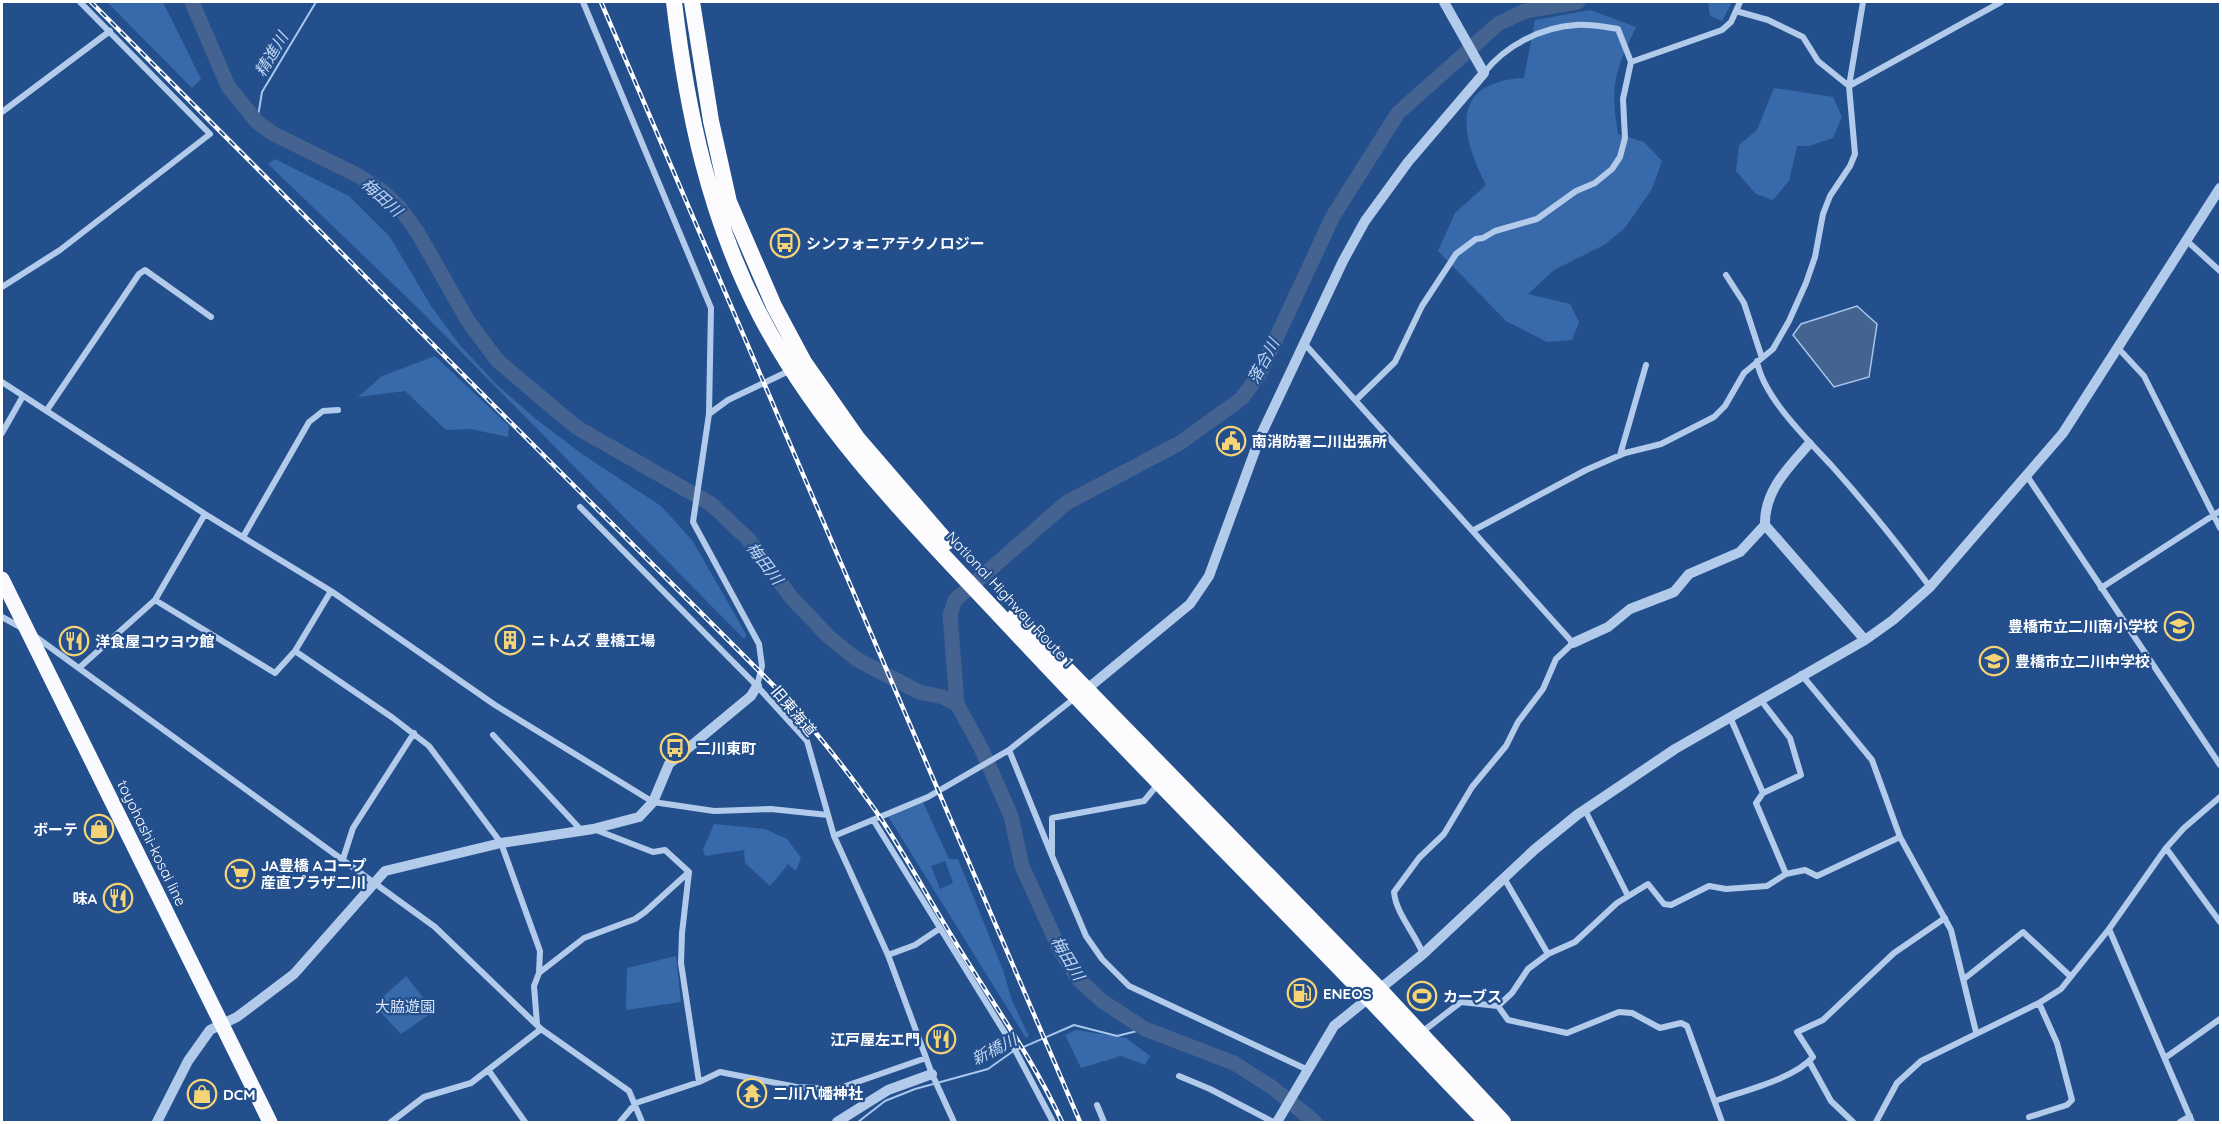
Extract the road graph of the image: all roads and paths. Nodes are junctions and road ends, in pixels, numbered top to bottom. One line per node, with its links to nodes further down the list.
1 (80, 2): 10 (street)
2 (583, 2): 31 (street, 旧東海道)
3 (674, 2): 25 (highway, National Highway Route 1)
4 (692, 2): 25 (highway, National Highway Route 1)
5 (1444, 2): 12 (street)
6 (1740, 2): 9 (street)
7 (1863, 2): 13 (street)
8 (2001, 2): 13 (street)
9 (1736, 11): 11 (street); 13 (street)
10 (110, 31): 14 (street); 19 (street)
11 (1631, 62): 12 (street); 28 (street)
12 (1484, 73): 21 (street)
13 (1849, 86): 23 (street)
14 (2, 112)
15 (2220, 188): 16 (street)
16 (2187, 241): 17 (street); 22 (street)
17 (2220, 271)
18 (1726, 275): 23 (street)
19 (2, 287)
20 (211, 317): 29 (street)
21 (1303, 342): 28 (street); 56 (street)
22 (2118, 348): 35 (street); 37 (street)
23 (1759, 359): 33 (street); 34 (street)
24 (1646, 365): 34 (street)
25 (798, 366): 31 (street); 56 (highway, National Highway Route 1)
26 (2, 382): 27 (street)
27 (23, 396): 29 (street); 32 (street)
28 (1356, 400): 41 (street)
29 (47, 410): 38 (street)
30 (338, 410): 42 (street)
31 (709, 414): 55 (street, 旧東海道)
32 (2, 433)
33 (1809, 444): 39 (street); 44 (street)
34 (1620, 455): 41 (street)
35 (2027, 476): 44 (street); 45 (street)
36 (580, 507): 55 (street)
37 (2217, 512): 40 (street); 45 (street)
38 (206, 514): 42 (street); 47 (street)
39 (1765, 525): 50 (street); 51 (street)
40 (2220, 528)
41 (1474, 530): 51 (street)
42 (243, 537): 46 (street)
43 (2, 579): 49 (main road, toyohashi-kosai line)
44 (1930, 587): 50 (street)
45 (2101, 588): 62 (street)
46 (331, 591): 52 (street); 66 (street)
47 (155, 600): 52 (street); 53 (street)
48 (2, 617): 49 (street)
49 (30, 633): 53 (street); 96 (main road, toyohashi-kosai line)
50 (1865, 640): 54 (street)
51 (1573, 643): 87 (street)
52 (295, 651): 59 (street)
53 (79, 668): 76 (street)
54 (1801, 674): 57 (street); 72 (street)
55 (758, 686): 66 (street); 68 (street, 旧東海道)
56 (1082, 693): 61 (street); 63 (highway, National Highway Route 1); 92 (highway, National Highway Route 1)
57 (1760, 699): 58 (street); 64 (street)
58 (1730, 717): 64 (street); 67 (street)
59 (414, 734): 73 (street); 76 (street)
60 (493, 735): 70 (street)
61 (1007, 750): 69 (street); 75 (street)
62 (2220, 765)
63 (1160, 783): 75 (street); 92 (highway, National Highway Route 1)
64 (1763, 793): 78 (street)
65 (2220, 797): 74 (street)
66 (653, 802): 68 (street); 70 (street)
67 (1585, 810): 79 (street); 81 (street)
68 (828, 815): 71 (street, 旧東海道)
69 (874, 821): 71 (street); 84 (street)
70 (588, 830): 73 (street); 77 (street)
71 (834, 836): 86 (street, 旧東海道)
72 (1900, 837): 78 (street); 82 (street)
73 (501, 843): 80 (street); 89 (street)
74 (2166, 848): 83 (street); 85 (street)
75 (1052, 856): 104 (street)
76 (343, 860): 80 (street)
77 (689, 872): 89 (street); 107 (street)
78 (1786, 874): 81 (street)
79 (1504, 878): 87 (street); 88 (street)
80 (374, 882): 96 (street); 97 (street)
81 (1628, 896): 88 (street)
82 (1944, 918): 91 (street); 102 (street)
83 (2220, 921)
84 (939, 929): 86 (street); 122 (street)
85 (2109, 929): 90 (street); 101 (street)
86 (888, 954): 100 (street, 旧東海道)
87 (1423, 954): 92 (street)
88 (1548, 954): 94 (street)
89 (539, 973): 97 (street)
90 (2069, 975): 91 (street); 93 (street)
91 (1964, 979): 98 (street)
92 (1375, 994): 99 (highway, National Highway Route 1); 104 (street); 124 (highway, National Highway Route 1)
93 (2039, 1003): 98 (street); 111 (street)
94 (1498, 1006): 99 (street); 108 (street)
95 (2220, 1019): 101 (street)
96 (220, 1024): 114 (street); 115 (main road, toyohashi-kosai line)
97 (539, 1027): 103 (street); 109 (street)
98 (1976, 1032): 128 (street)
99 (1420, 1033): 125 (highway, National Highway Route 1)
100 (926, 1058): 106 (street, 旧東海道); 107 (street)
101 (2165, 1058): 112 (street)
102 (1809, 1061): 108 (street); 127 (street)
103 (489, 1071): 116 (street); 117 (street)
104 (1306, 1074): 113 (street)
105 (1179, 1076): 113 (street)
106 (933, 1077): 120 (street); 121 (street, 旧東海道)
107 (699, 1082): 109 (street)
108 (1715, 1101): 126 (street)
109 (636, 1104): 118 (street); 119 (street)
110 (1097, 1105): 123 (street)
111 (2029, 1117)
112 (2191, 1119): 129 (street)
113 (1277, 1121)
114 (157, 1122)
115 (270, 1122)
116 (391, 1122)
117 (525, 1122)
118 (620, 1122)
119 (642, 1122)
120 (837, 1122)
121 (954, 1122)
122 (1053, 1122)
123 (1104, 1122)
124 (1487, 1122)
125 (1503, 1122)
126 (1722, 1122)
127 (1853, 1122)
128 (1877, 1122)
129 (2180, 1122)

